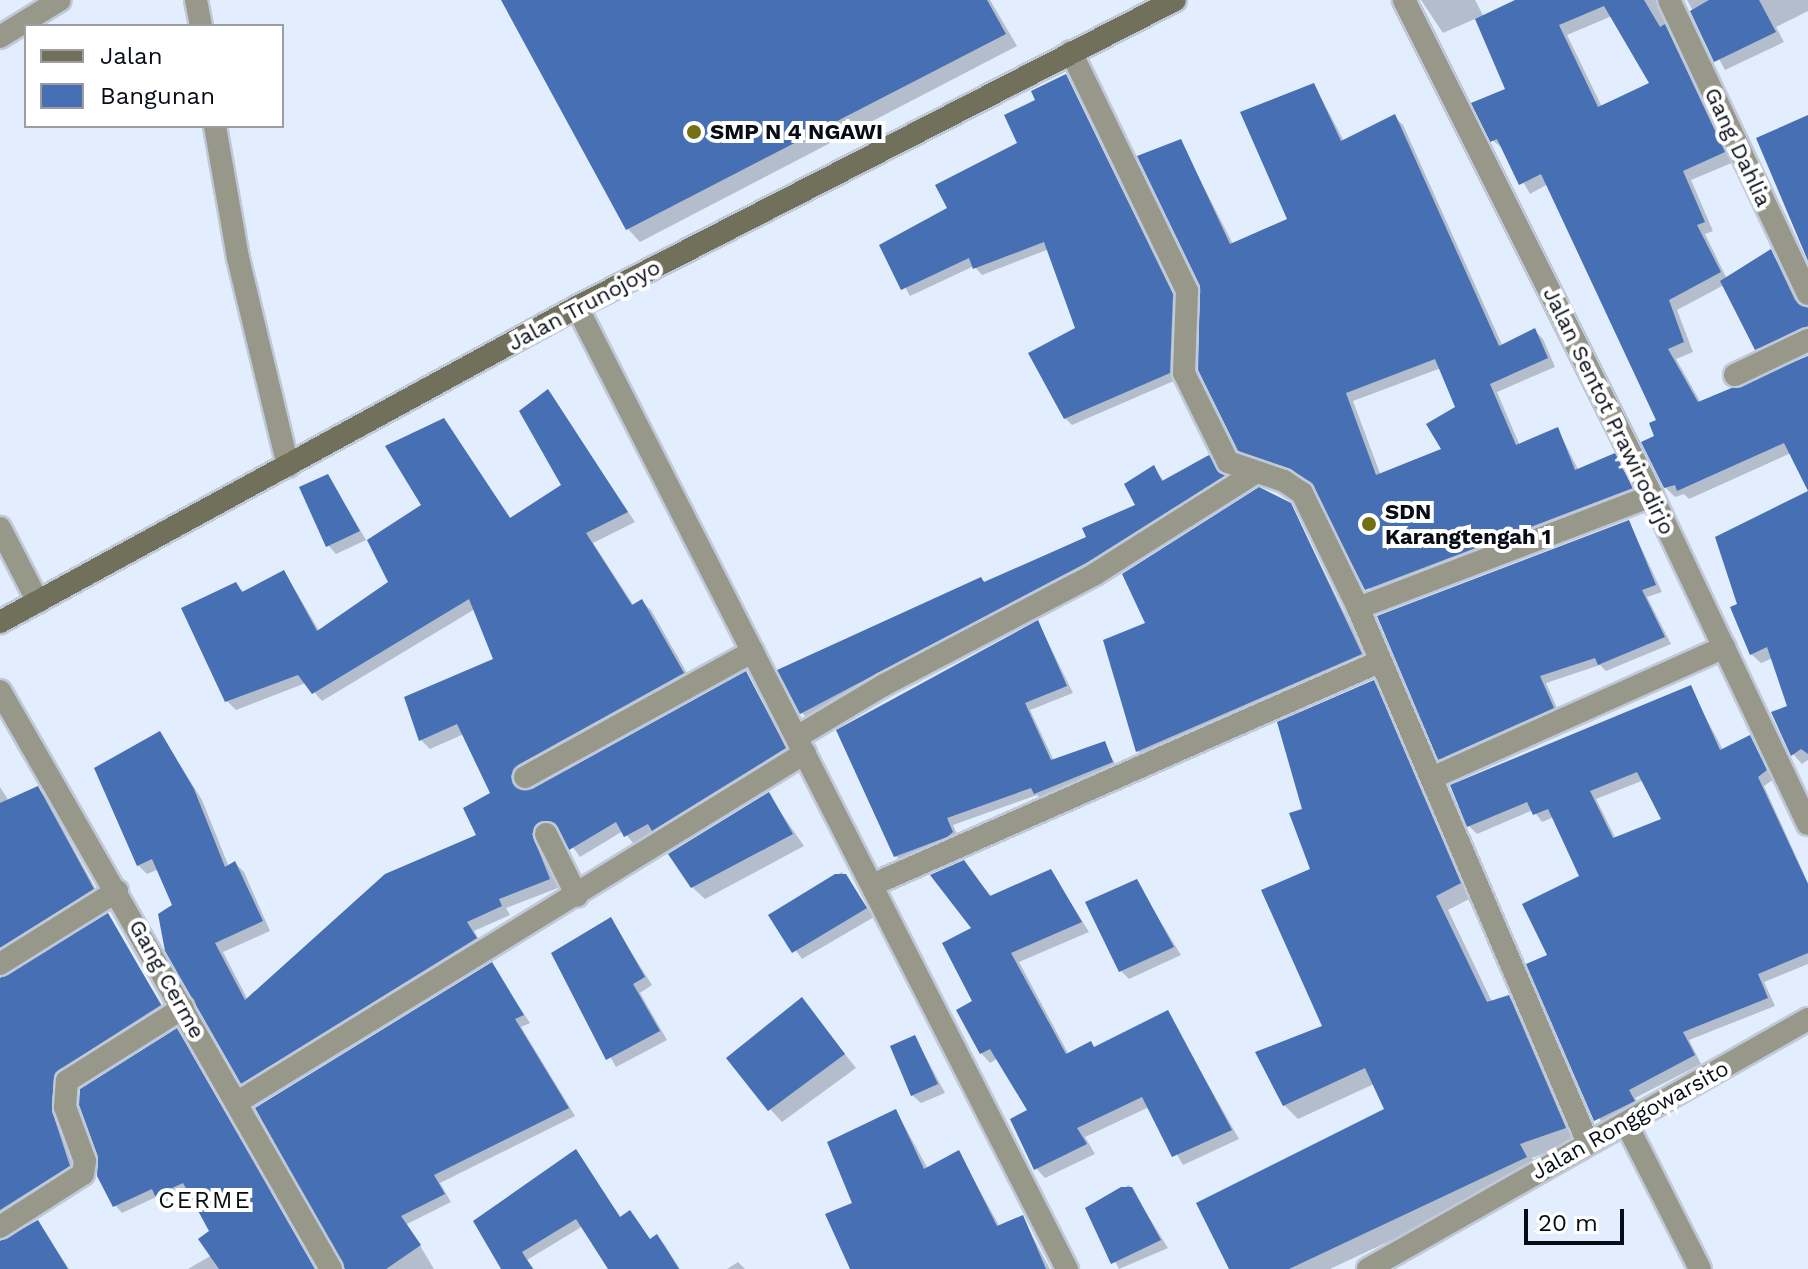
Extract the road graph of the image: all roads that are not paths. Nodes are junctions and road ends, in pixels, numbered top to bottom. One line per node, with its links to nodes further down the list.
1 (60, 0): 7 (street)
2 (196, 0): 6 (street)
3 (1175, 0): 8 (main road, Jalan Trunojoyo)
4 (1404, 0): 16 (street, Jalan Sentot Prawirodirjo)
5 (1669, 0): 10 (street, Gang Dahlia)
6 (201, 24)
7 (0, 37)
8 (1071, 52): 11 (main road, Jalan Trunojoyo); 15 (street)
9 (215, 128): 14 (street)
10 (1808, 294)
11 (577, 307): 14 (main road, Jalan Trunojoyo); 22 (street)
12 (1808, 340): 13 (street)
13 (1735, 375)
14 (288, 466): 18 (main road, Jalan Trunojoyo)
15 (1255, 473): 19 (street); 25 (street)
16 (1652, 496): 19 (street); 21 (street, Jalan Sentot Prawirodirjo)
17 (0, 528): 18 (street)
18 (38, 602): 20 (main road, Jalan Trunojoyo)
19 (1358, 608): 23 (street)
20 (0, 622)
21 (1724, 647): 27 (street); 28 (street, Jalan Sentot Prawirodirjo)
22 (753, 651): 25 (street); 26 (street)
23 (1381, 661): 27 (street); 30 (street)
24 (0, 691): 31 (street, Gang Cerme)
25 (801, 745): 30 (street); 32 (street)
26 (525, 777)
27 (1434, 777): 38 (street)
28 (1808, 824)
29 (546, 834): 32 (street)
30 (872, 885): 41 (street)
31 (117, 891): 33 (street); 34 (street, Gang Cerme)
32 (577, 896): 36 (street)
33 (0, 964)
34 (183, 1008): 36 (street, Gang Cerme); 39 (street)
35 (1808, 1019): 37 (street, Jalan Ronggowarsito)
36 (236, 1103): 40 (street, Gang Cerme)
37 (1627, 1125): 38 (street, Jalan Ronggowarsito); 43 (street)
38 (1588, 1143): 42 (street, Jalan Ronggowarsito)
39 (0, 1227)
40 (331, 1269)
41 (1067, 1269)
42 (1368, 1269)
43 (1700, 1269)

